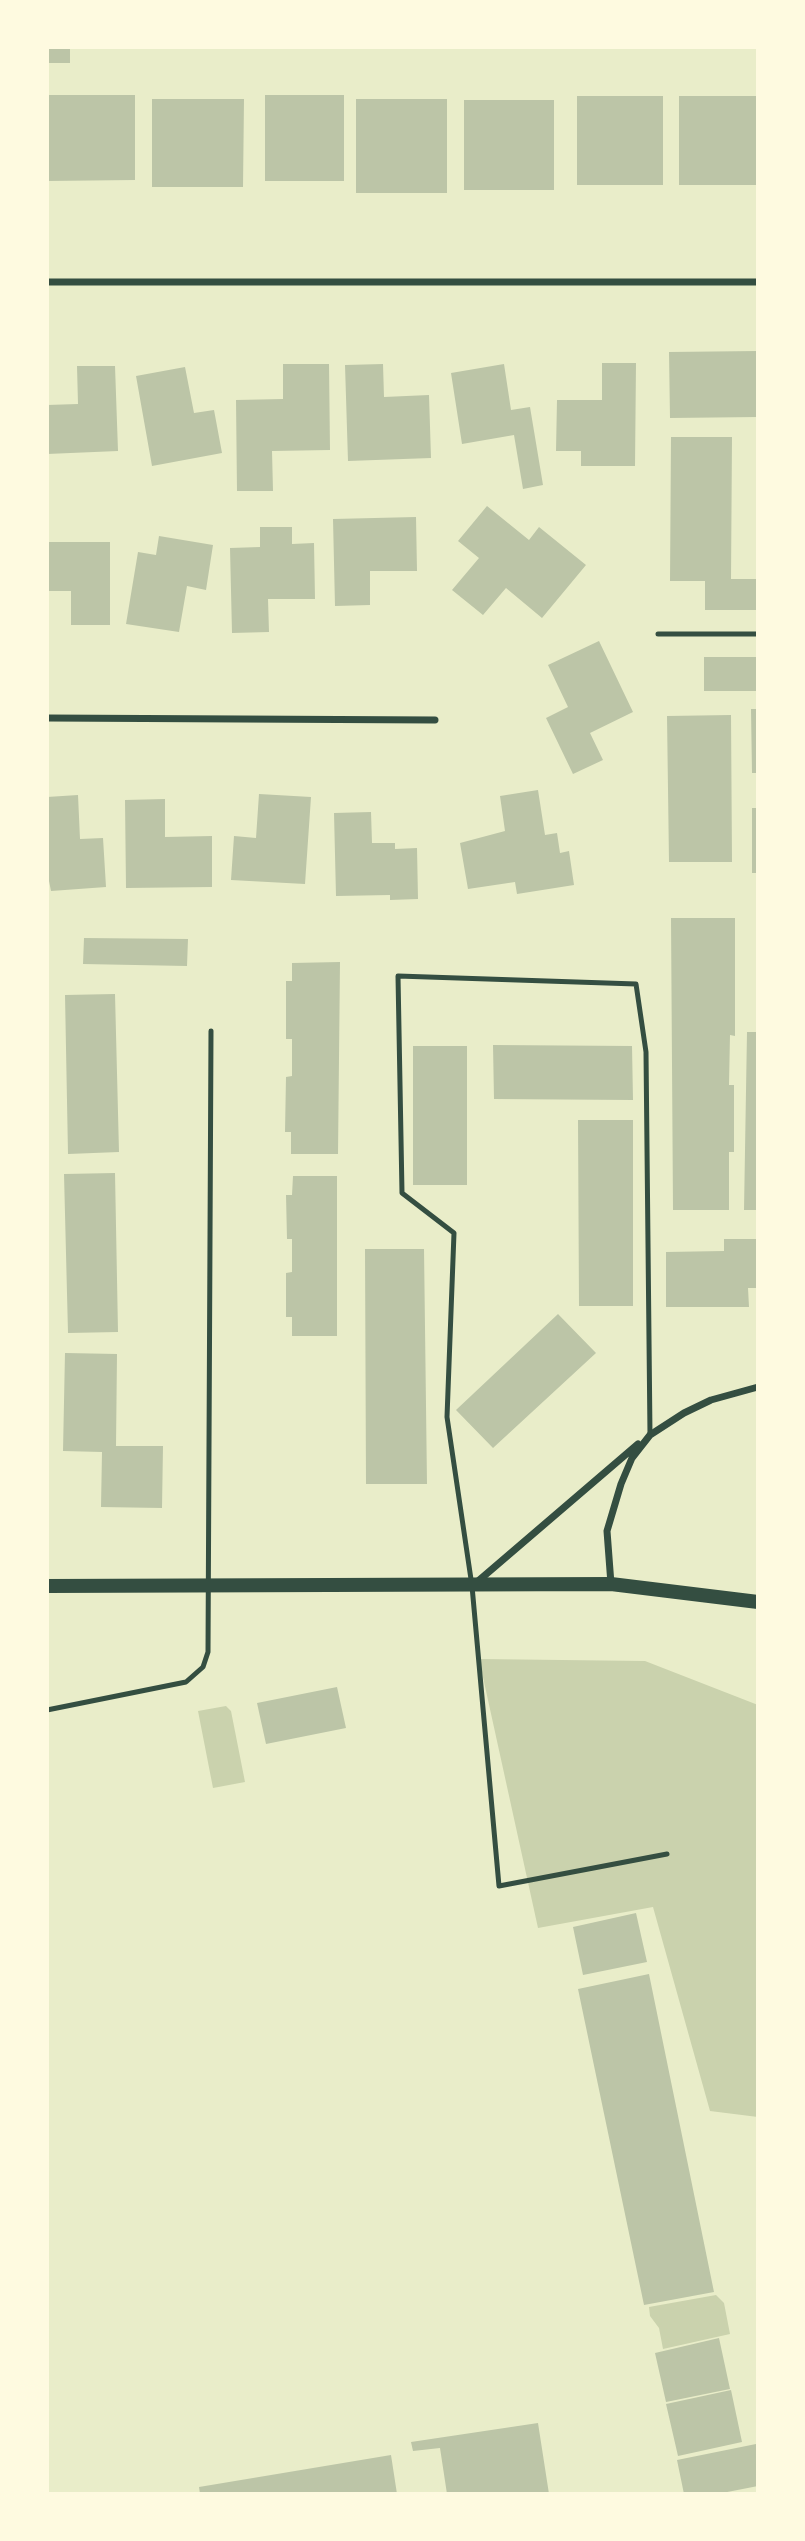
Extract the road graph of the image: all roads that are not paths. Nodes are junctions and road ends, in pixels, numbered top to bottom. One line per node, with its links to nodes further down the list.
1 (47, 282): 2 (street)
2 (758, 282)
3 (658, 634): 4 (lane)
4 (758, 634)
5 (47, 718): 6 (street)
6 (435, 720)
7 (211, 1031): 12 (lane)
8 (758, 1387): 9 (street)
9 (650, 1435): 10 (street); 13 (street); 13 (lane)
10 (611, 1584): 13 (main road); 14 (main road)
11 (47, 1586): 12 (main road)
12 (208, 1586): 13 (main road); 15 (lane)
13 (472, 1586): 16 (lane)
14 (758, 1602)
15 (47, 1710)
16 (667, 1854)

